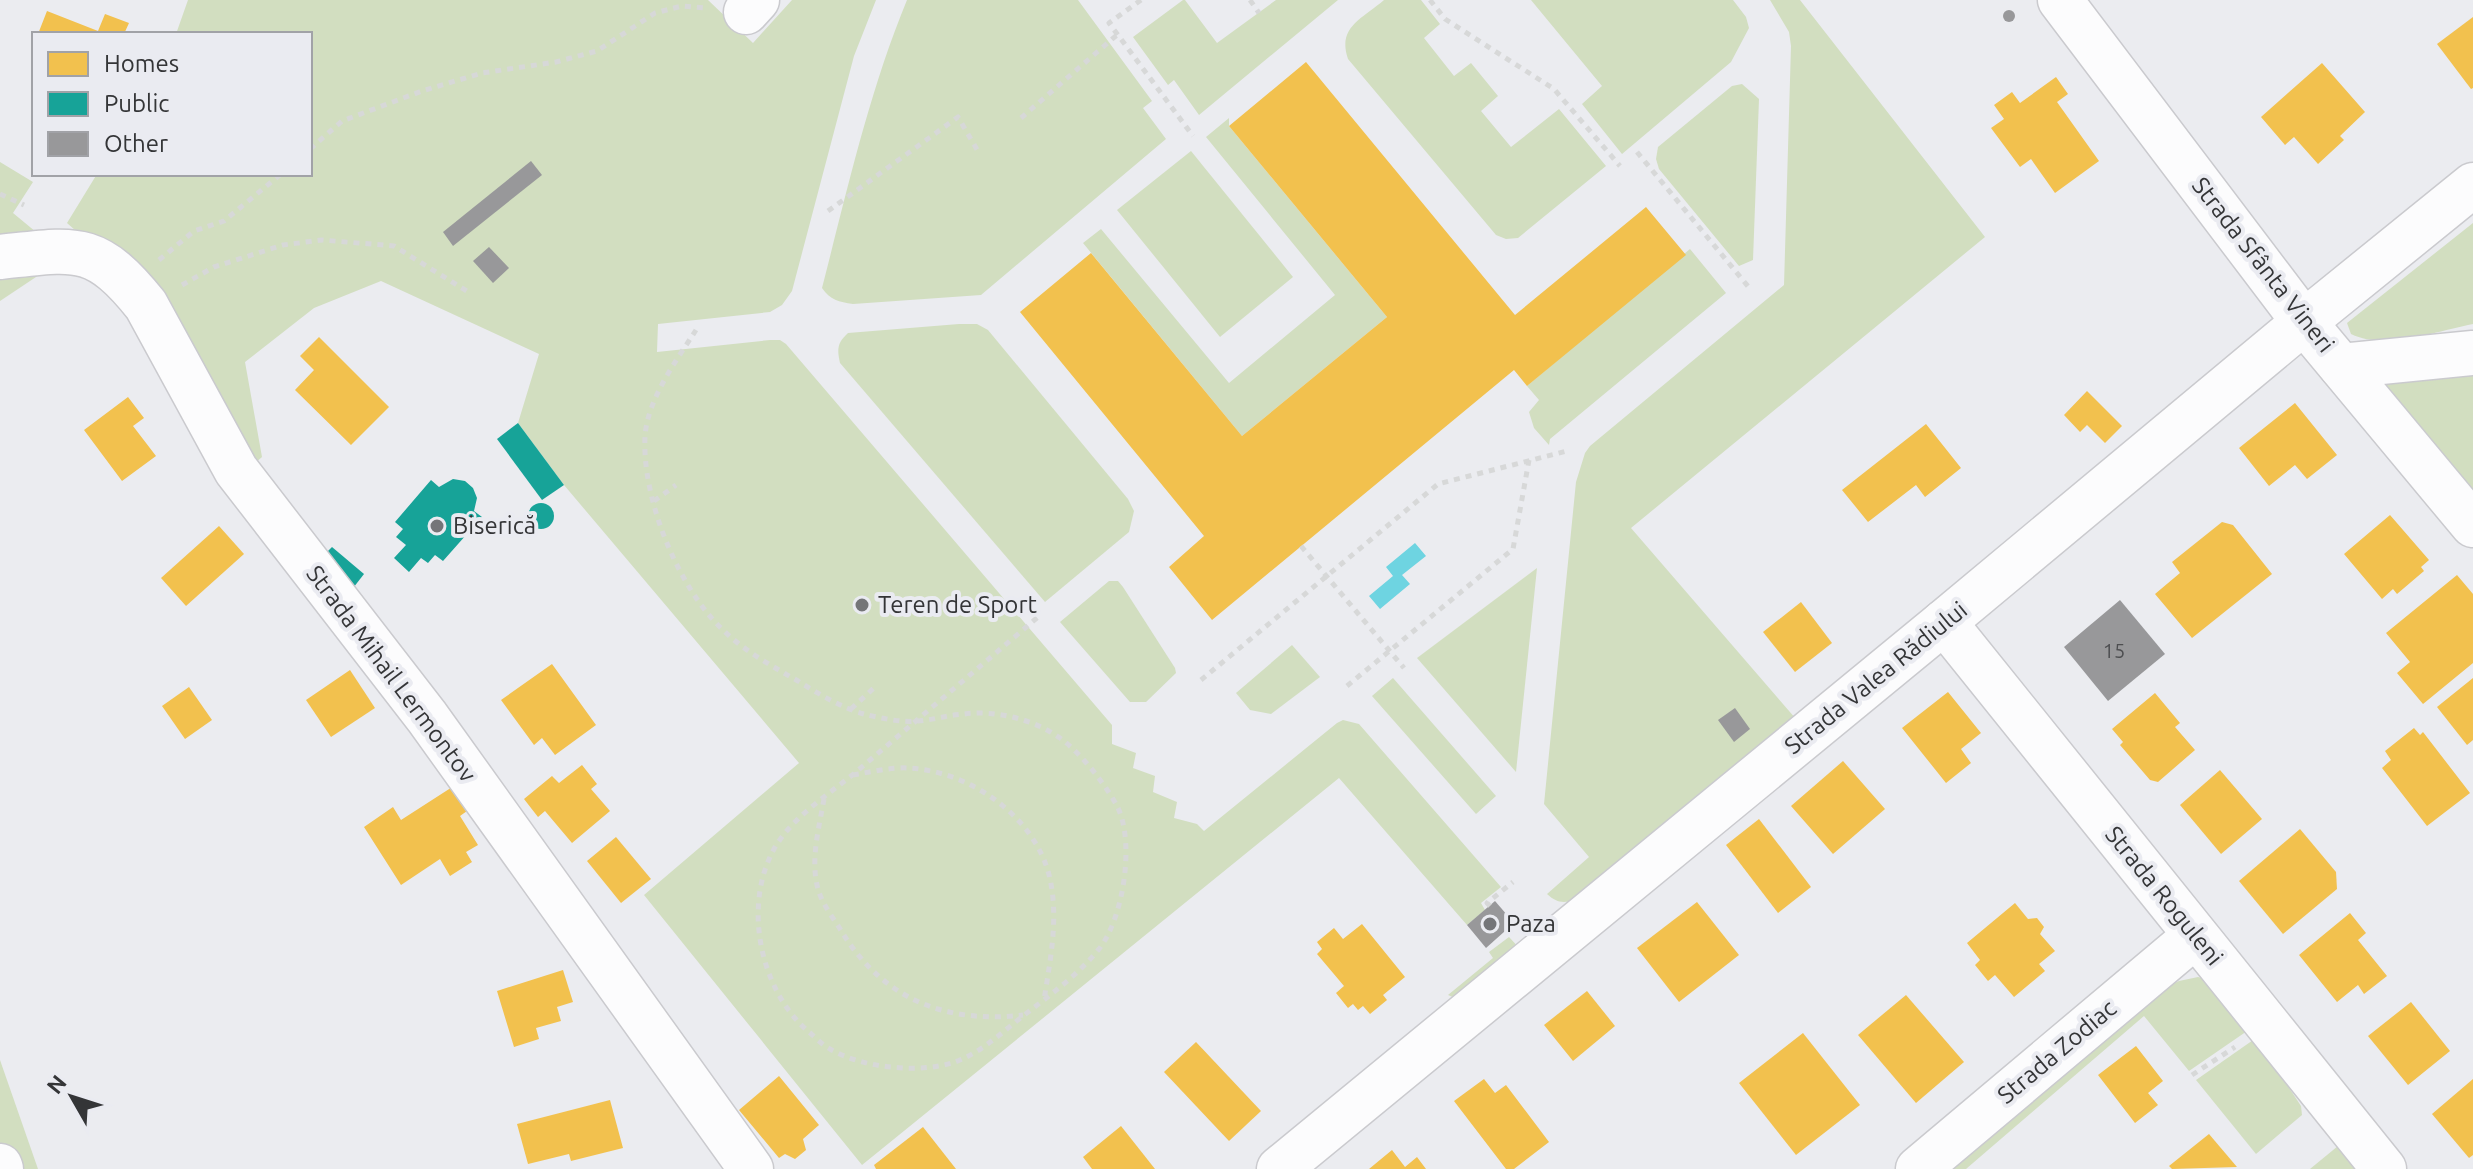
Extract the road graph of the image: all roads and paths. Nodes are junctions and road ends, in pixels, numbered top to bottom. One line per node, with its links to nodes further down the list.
1 (1141, 0): 7 (path)
2 (1250, 0): 6 (path)
3 (1430, 0): 13 (path)
4 (2060, 0): 23 (street, Strada Sfânta Vineri)
5 (752, 6): 10 (path)
6 (1259, 13)
7 (1118, 34): 8 (path); 9 (path)
8 (1021, 118)
9 (1193, 136)
10 (312, 147)
11 (1637, 152): 20 (path)
12 (979, 153): 18 (path)
13 (1620, 166)
14 (279, 176): 22 (path)
15 (2473, 185): 23 (street, Strada Valea Rădiului)
16 (0, 194): 17 (path)
17 (24, 205)
18 (828, 211)
19 (0, 257): 22 (street, Strada Mihail Lermontov)
20 (1751, 290)
21 (470, 293): 22 (path)
22 (138, 294): 52 (street, Strada Mihail Lermontov)
23 (2304, 322): 26 (street, Strada Sfânta Vineri); 35 (street, Strada Valea Rădiului)
24 (696, 330): 30 (path)
25 (2473, 353): 26 (street)
26 (2341, 366): 31 (street, Strada Sfânta Vineri)
27 (1567, 451): 28 (path)
28 (1529, 460): 33 (path); 36 (path)
29 (676, 485): 30 (path)
30 (654, 501): 41 (path)
31 (2473, 525)
32 (1301, 546): 33 (path)
33 (1326, 576): 36 (path); 38 (path)
34 (1038, 617): 42 (path)
35 (1944, 622): 47 (street, Strada Roguleni); 53 (street, Strada Valea Rădiului)
36 (1389, 651): 37 (path); 40 (path)
37 (1404, 668)
38 (1201, 680)
39 (876, 686): 41 (path)
40 (1347, 686)
41 (851, 709): 42 (path)
42 (914, 722): 43 (path); 48 (path)
43 (852, 775): 44 (path); 48 (path)
44 (825, 798): 49 (path); 49 (path)
45 (1513, 882): 46 (path)
46 (1490, 906)
47 (2195, 936): 50 (street, Strada Roguleni); 54 (street, Strada Zodiac)
48 (1044, 1000): 49 (path)
49 (1024, 1015)
50 (2267, 1025): 51 (path); 55 (street, Strada Roguleni)
51 (2192, 1075)
52 (751, 1169)
53 (1279, 1169)
54 (1918, 1169)
55 (2384, 1169)

